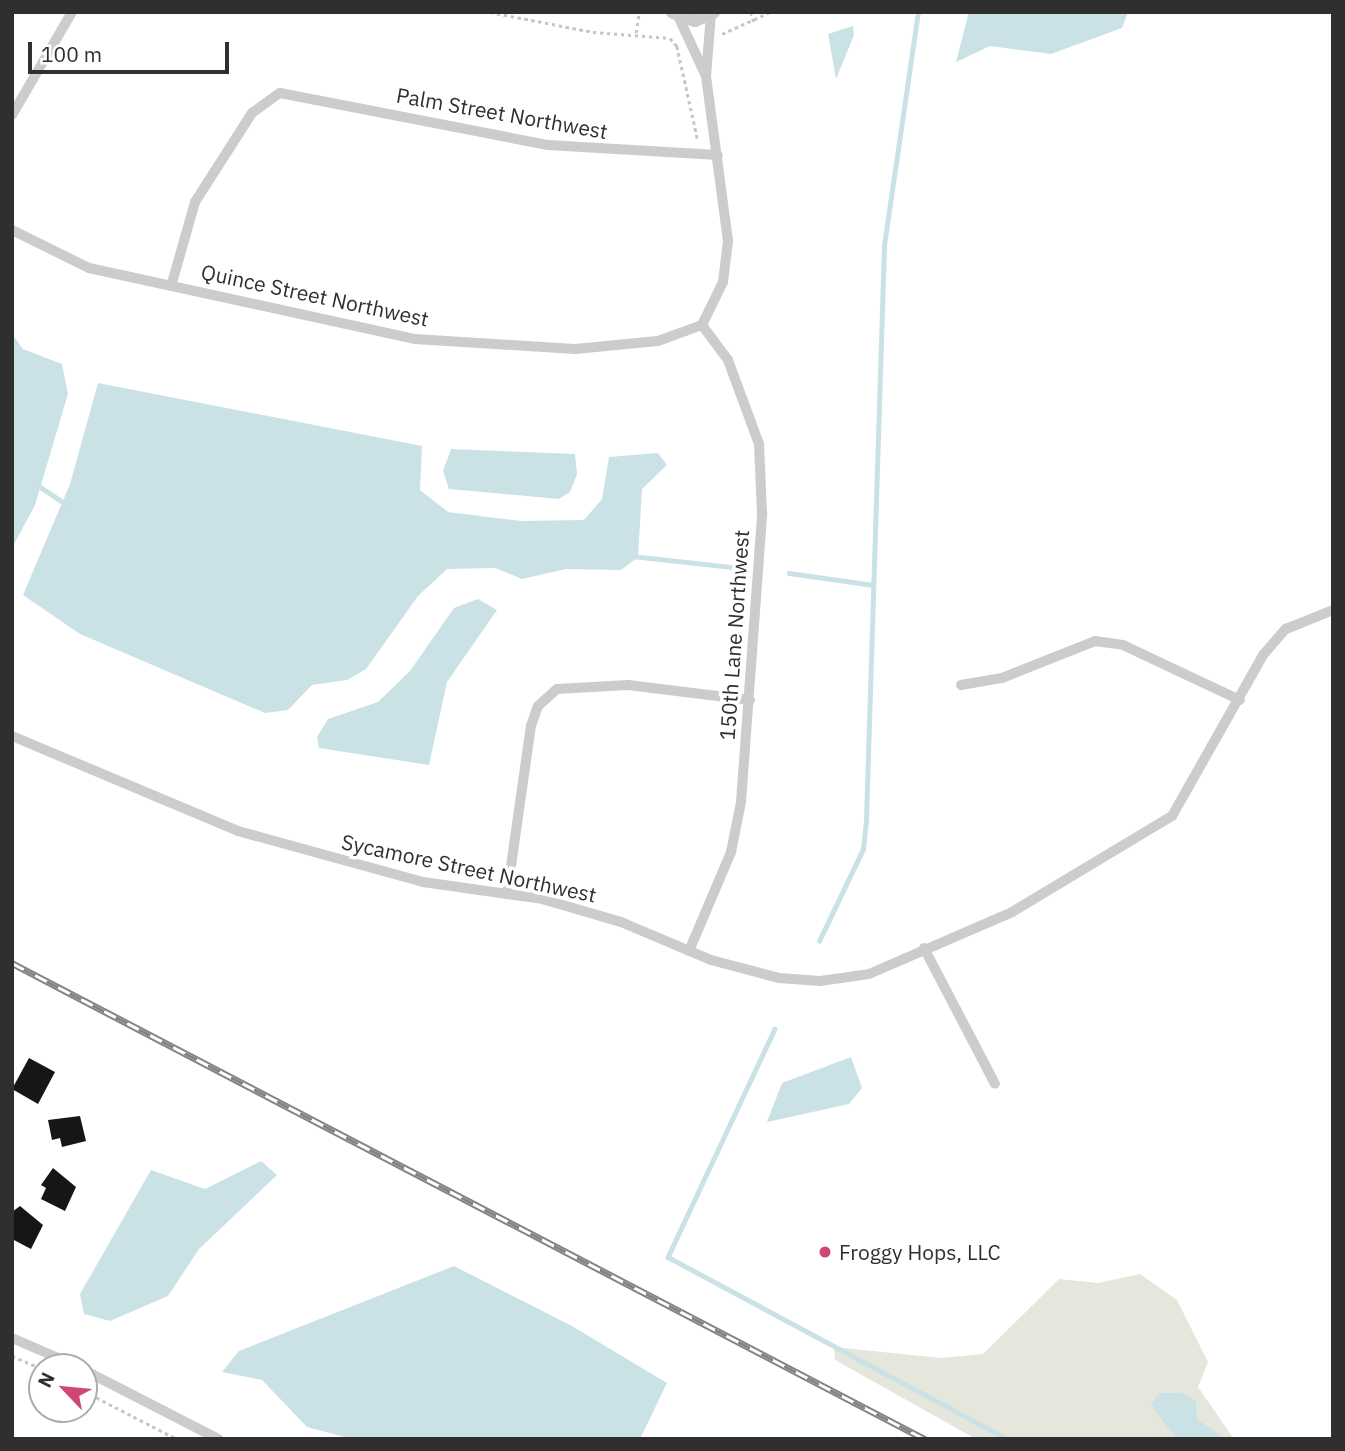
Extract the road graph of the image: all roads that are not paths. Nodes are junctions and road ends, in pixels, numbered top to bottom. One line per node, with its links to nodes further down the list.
1 (72, 12): 5 (street)
2 (712, 13): 3 (street); 4 (street)
3 (676, 14): 4 (street)
4 (706, 76): 6 (street)
5 (12, 115)
6 (718, 155): 8 (street, Palm Street Northwest); 9 (street)
7 (12, 230): 8 (street, Quince Street Northwest)
8 (172, 283): 9 (street, Quince Street Northwest)
9 (702, 325): 12 (street, 150th Lane Northwest)
10 (1333, 610): 13 (street, Sycamore Street Northwest)
11 (961, 685): 13 (street)
12 (750, 700): 15 (street); 17 (street, 150th Lane Northwest)
13 (1240, 700): 16 (street, Sycamore Street Northwest)
14 (12, 736): 15 (street, Sycamore Street Northwest)
15 (507, 894): 17 (street, Sycamore Street Northwest)
16 (924, 948): 17 (street, Sycamore Street Northwest); 18 (street)
17 (689, 951)
18 (995, 1084)
19 (12, 1338): 20 (street)
20 (47, 1353)
21 (98, 1377): 22 (street)
22 (218, 1439)

